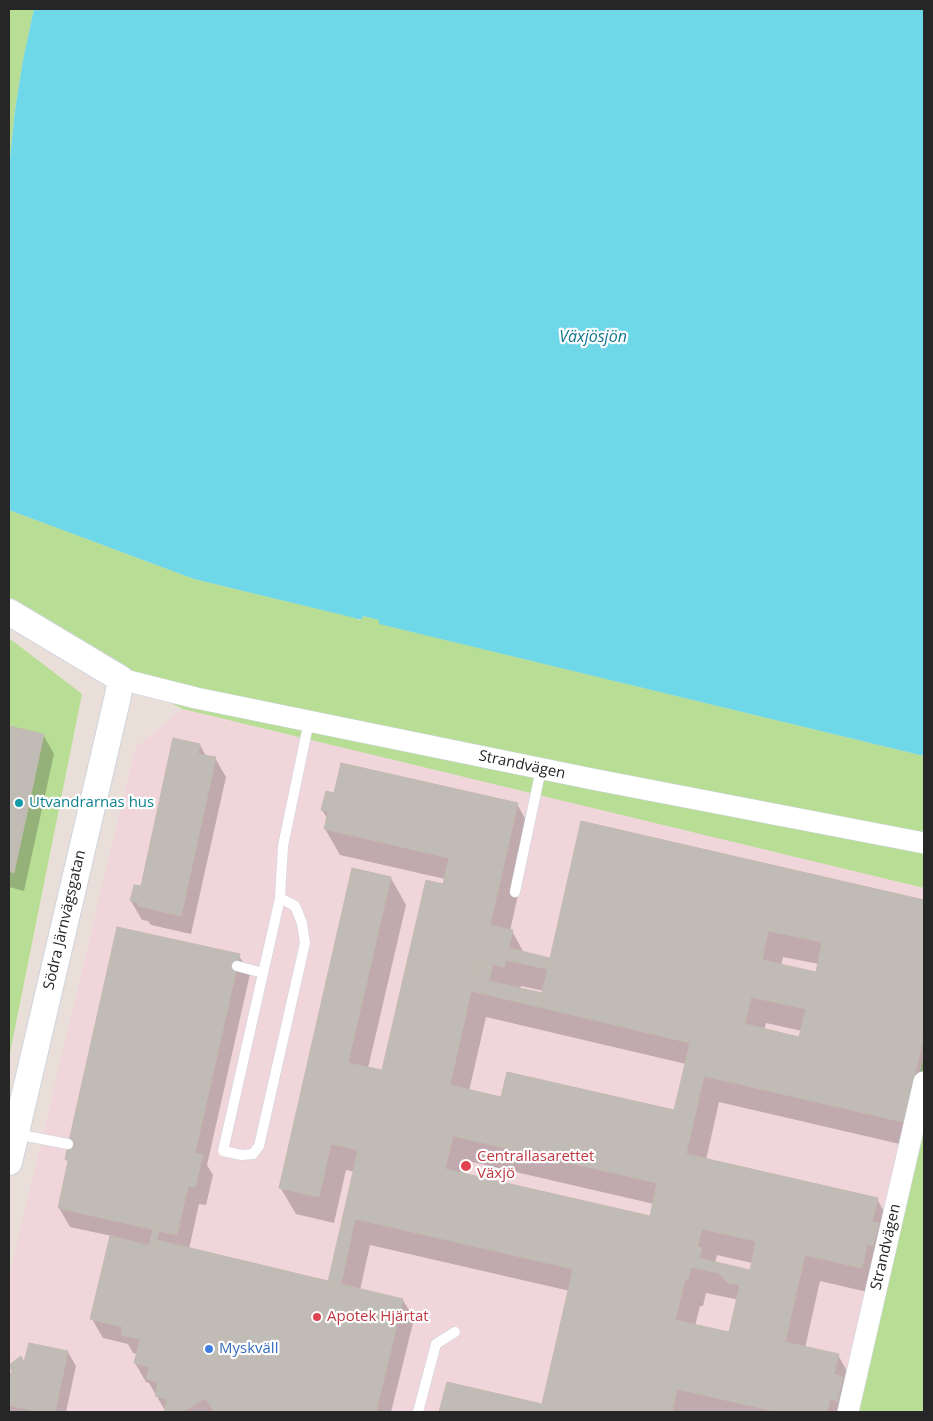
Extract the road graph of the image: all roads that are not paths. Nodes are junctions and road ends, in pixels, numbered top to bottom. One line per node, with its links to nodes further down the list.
1 (9, 612): 2 (street)
2 (121, 679): 3 (street, Strandvägen); 11 (street, Södra Järnvägsgatan)
3 (309, 721): 4 (street, Strandvägen); 7 (lane)
4 (541, 769): 5 (street, Strandvägen); 6 (lane)
5 (924, 843)
6 (515, 892)
7 (280, 898): 9 (lane); 9 (lane)
8 (238, 966): 9 (lane)
9 (264, 973)
10 (924, 1082): 16 (street, Strandvägen)
11 (15, 1133): 12 (lane); 13 (street, Södra Järnvägsgatan)
12 (68, 1144)
13 (9, 1162)
14 (455, 1332): 15 (lane)
15 (418, 1412)
16 (848, 1412)

